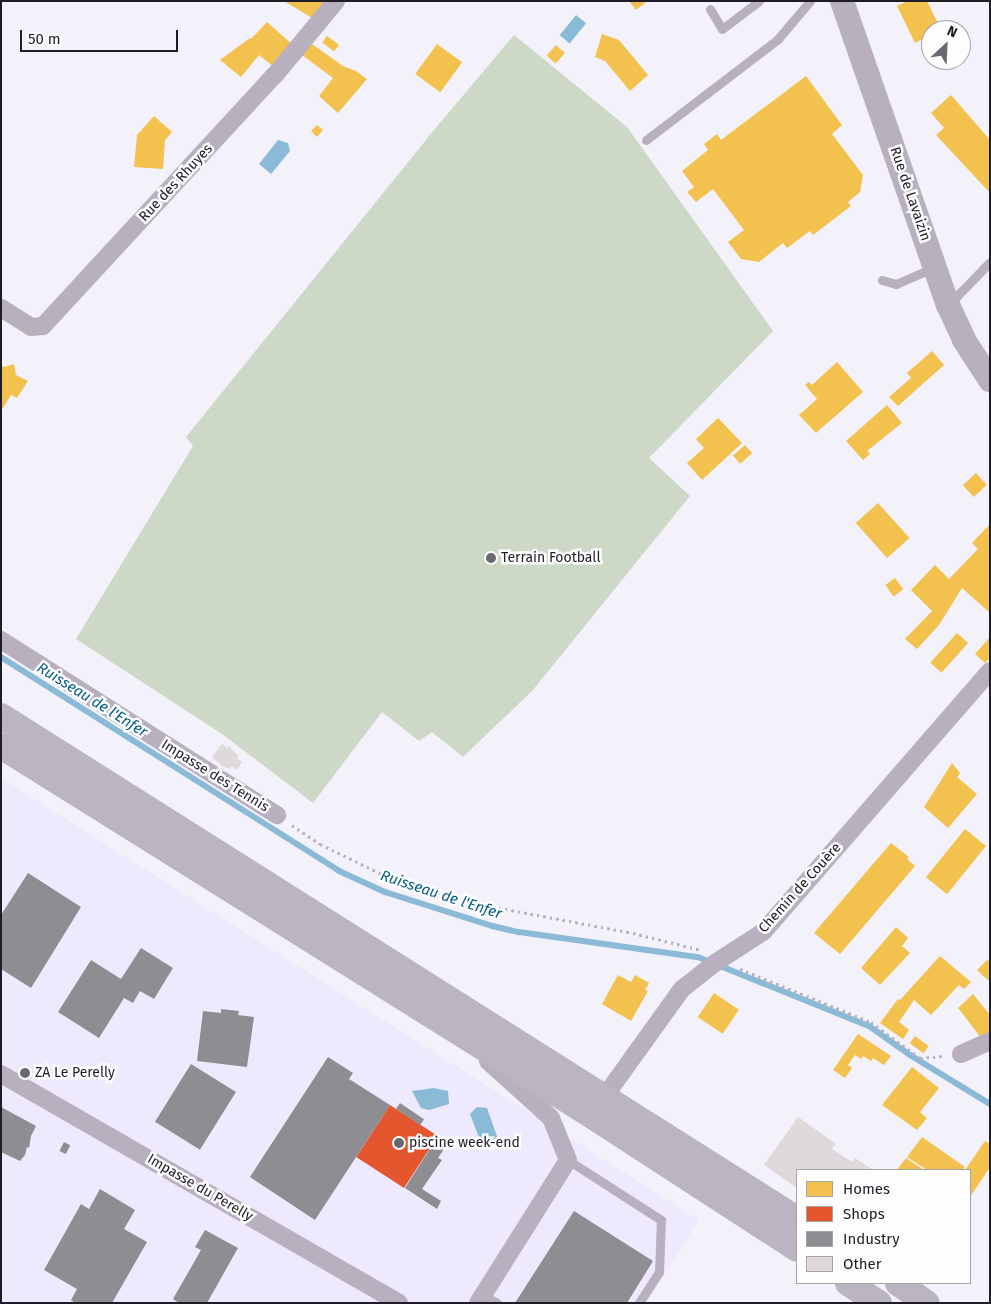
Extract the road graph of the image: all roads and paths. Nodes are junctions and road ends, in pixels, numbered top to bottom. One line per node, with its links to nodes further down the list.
1 (336, 1): 11 (street, Rue des Rhuyes)
2 (759, 1): 5 (lane)
3 (810, 1): 6 (lane)
4 (842, 1): 8 (main road, Rue de Lavaizin)
5 (710, 9)
6 (646, 140)
7 (990, 262): 10 (lane)
8 (935, 266): 9 (lane); 10 (main road, Rue de Lavaizin)
9 (882, 280)
10 (948, 305): 12 (main road, Rue de Lavaizin)
11 (1, 308)
12 (990, 380)
13 (1, 640): 17 (street, Impasse des Tennis)
14 (990, 671): 18 (street, Chemin de Couère)
15 (1, 716): 23 (main road)
16 (1, 746): 19 (main road)
17 (276, 815): 18 (path)
18 (722, 959): 21 (path); 23 (street, Chemin de Couère)
19 (452, 1029): 24 (street); 26 (main road)
20 (990, 1041): 21 (street)
21 (961, 1054)
22 (1, 1074): 30 (street, Impasse du Perelly)
23 (605, 1096): 25 (main road)
24 (568, 1160): 29 (street); 31 (lane)
25 (796, 1218)
26 (796, 1249)
27 (850, 1284): 32 (main road)
28 (899, 1284): 33 (main road)
29 (486, 1300)
30 (399, 1303)
31 (639, 1303)
32 (879, 1303)
33 (927, 1303)

